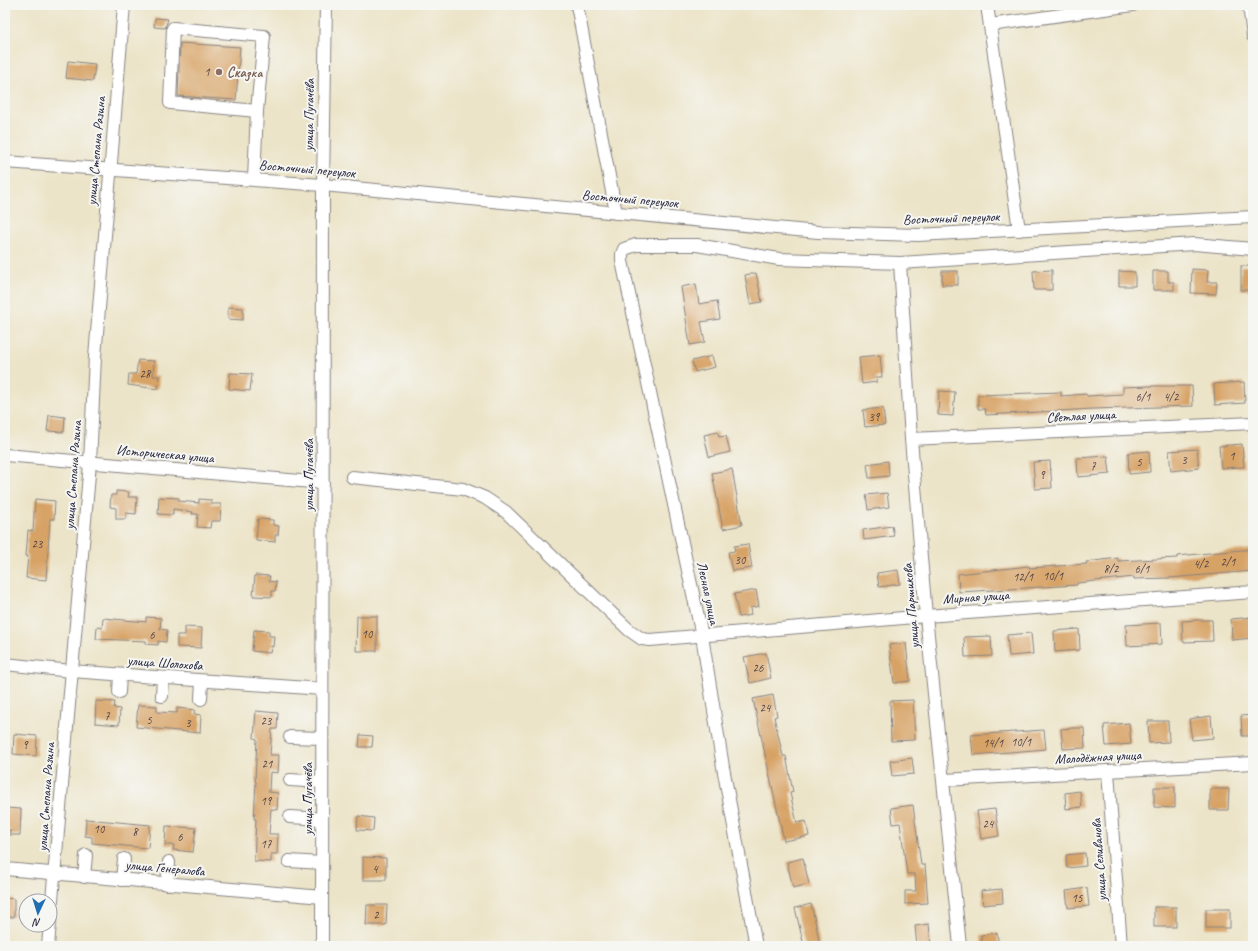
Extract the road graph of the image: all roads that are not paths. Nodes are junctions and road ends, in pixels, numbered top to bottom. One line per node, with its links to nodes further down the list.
1 (124, 5): 11 (street, улица Степана Разина)
2 (326, 5): 13 (street, улица Пугачёва)
3 (577, 5): 14 (street)
4 (987, 5): 7 (street)
5 (1133, 5): 7 (street)
6 (1249, 5): 8 (street)
7 (990, 25): 16 (street)
8 (1253, 36)
9 (257, 111): 9 (street); 12 (street)
10 (5, 162): 11 (street, Восточный переулок)
11 (110, 169): 12 (street, Восточный переулок); 22 (street, улица Степана Разина)
12 (254, 179): 13 (street, Восточный переулок)
13 (323, 185): 14 (street, Восточный переулок); 24 (street, улица Пугачёва)
14 (616, 214): 16 (street, Восточный переулок)
15 (1253, 217): 16 (street, Восточный переулок)
16 (1019, 230)
17 (1253, 249): 18 (street)
18 (900, 263): 20 (street, улица Паршикова); 27 (street, Лесная улица)
19 (1253, 423): 20 (street, Светлая улица)
20 (910, 439): 26 (street, улица Паршикова)
21 (5, 455): 22 (street, Историческая улица)
22 (90, 463): 24 (street, Историческая улица); 29 (street, улица Степана Разина)
23 (352, 477): 27 (street, Мирная улица)
24 (323, 483): 33 (street, улица Пугачёва)
25 (1253, 592): 26 (street, Мирная улица)
26 (926, 616): 27 (street, Мирная улица); 42 (street, улица Паршикова)
27 (702, 636): 59 (street, Лесная улица)
28 (5, 664): 29 (street, улица Шолохова)
29 (71, 671): 30 (street, улица Шолохова); 52 (street, улица Степана Разина)
30 (120, 675): 31 (street, улица Шолохова); 34 (street)
31 (163, 678): 32 (street, улица Шолохова); 35 (street)
32 (202, 681): 33 (street, улица Шолохова); 36 (street)
33 (322, 689): 38 (street, улица Пугачёва)
34 (119, 692)
35 (162, 696)
36 (201, 699)
37 (290, 737): 38 (street)
38 (322, 738): 43 (street, улица Пугачёва)
39 (1253, 763): 40 (street, Молодёжная улица)
40 (1108, 772): 42 (street, Молодёжная улица); 61 (street, улица Селиванова)
41 (290, 780): 43 (street)
42 (944, 780): 60 (street, улица Паршикова)
43 (322, 782): 45 (street, улица Пугачёва)
44 (290, 818): 45 (street)
45 (322, 819): 50 (street, улица Пугачёва)
46 (86, 855): 53 (street)
47 (124, 859): 54 (street)
48 (289, 861): 50 (street)
49 (169, 862): 55 (street)
50 (322, 863): 56 (street, улица Пугачёва)
51 (5, 869): 52 (street, улица Генералова)
52 (55, 874): 53 (street, улица Генералова); 57 (street, улица Степана Разина)
53 (84, 877): 54 (street, улица Генералова)
54 (122, 880): 55 (street, улица Генералова)
55 (168, 884): 56 (street, улица Генералова)
56 (322, 897): 58 (street, улица Пугачёва)
57 (48, 946)
58 (322, 946)
59 (756, 946)
60 (960, 946)
61 (1121, 946)

